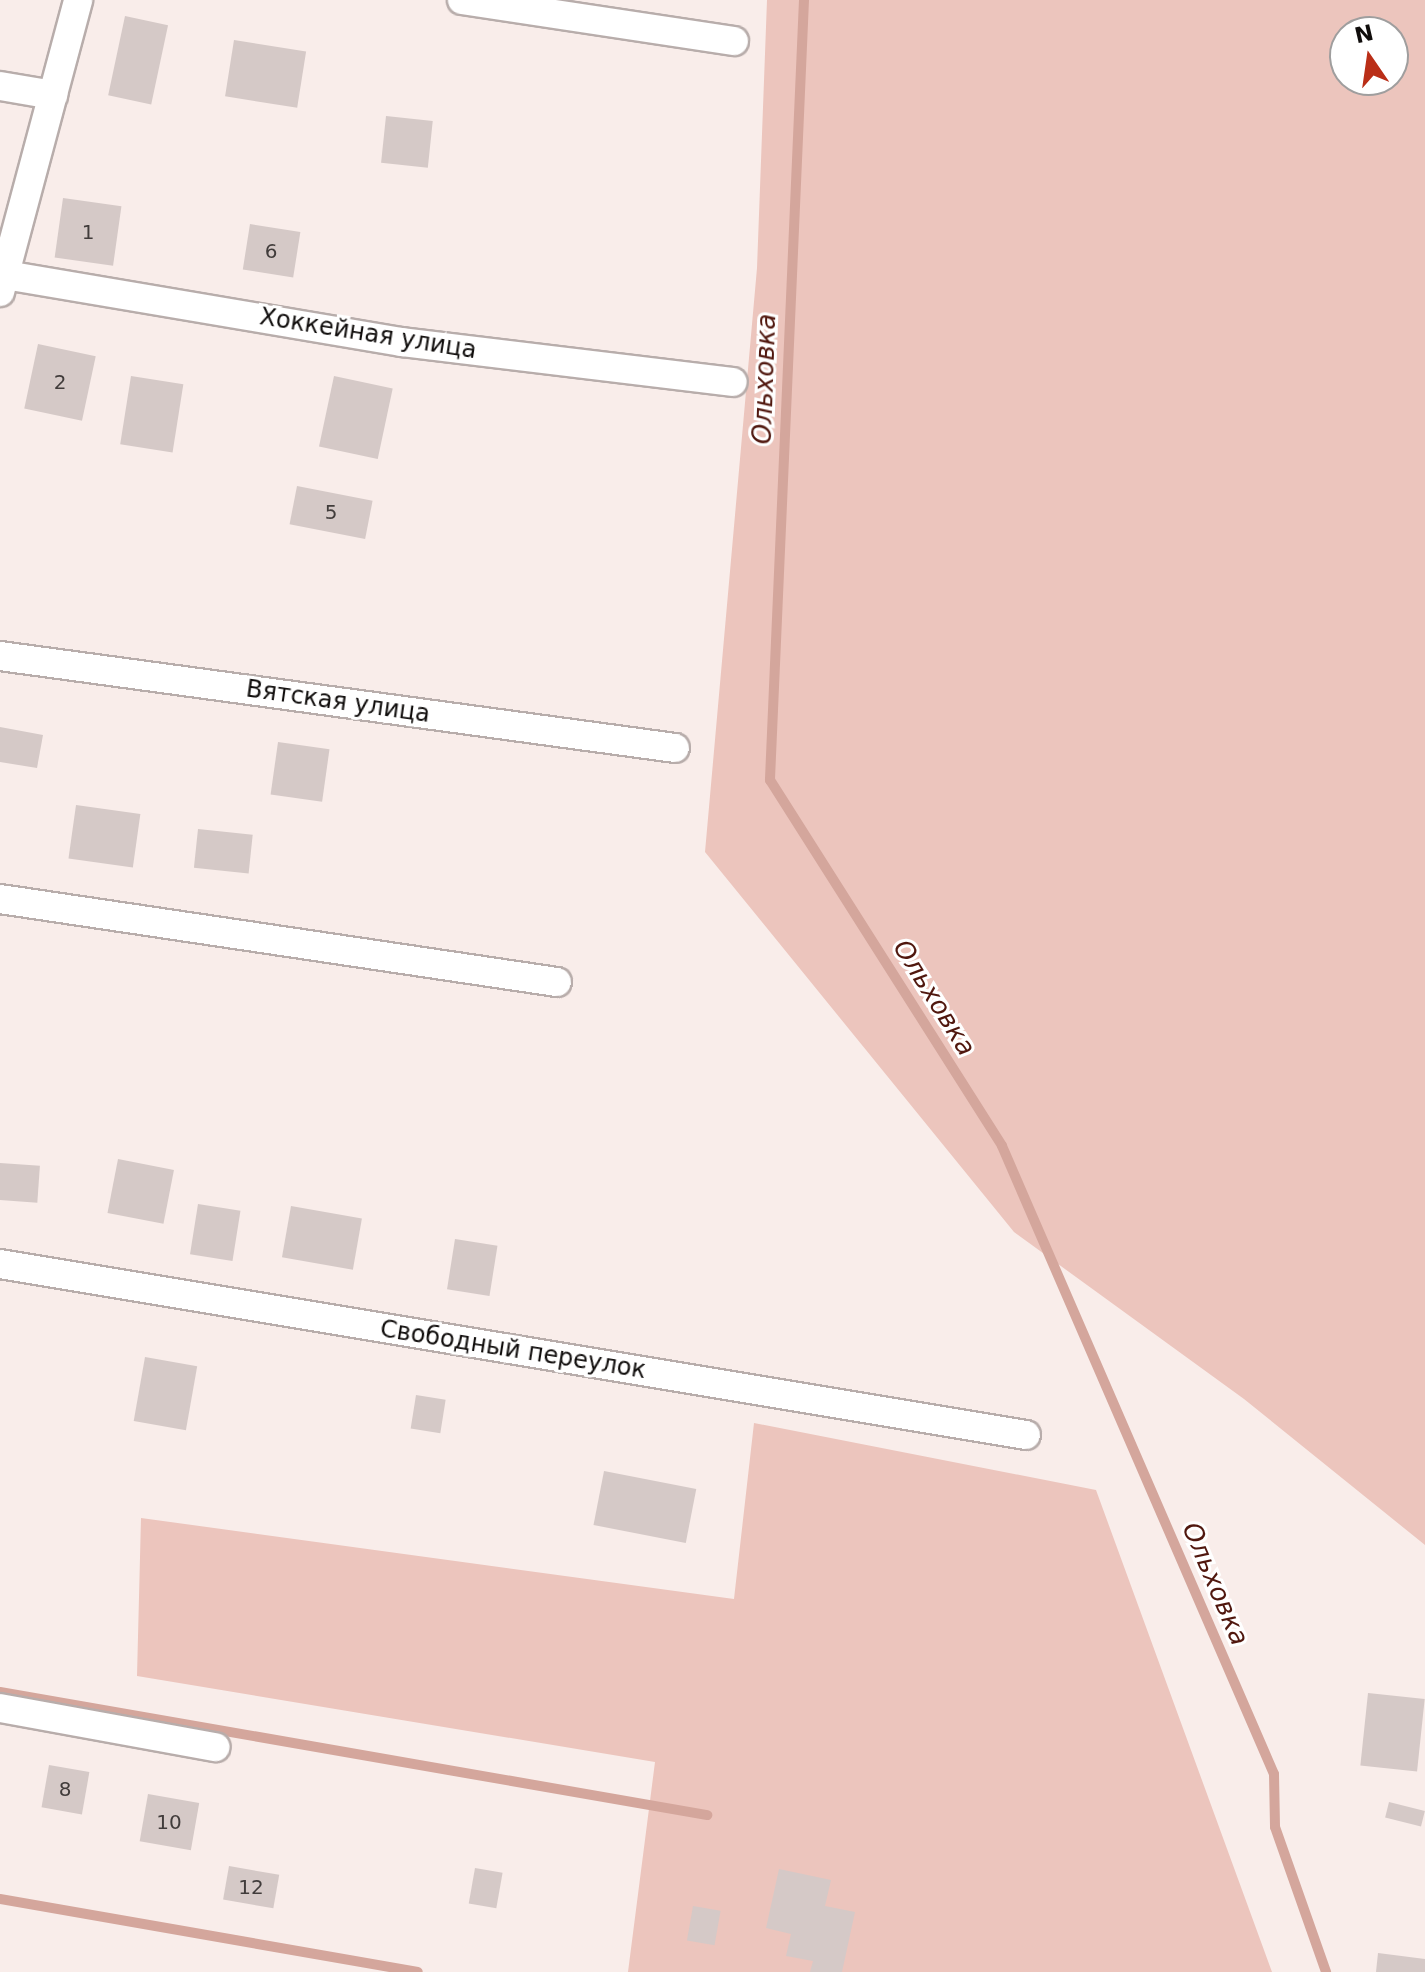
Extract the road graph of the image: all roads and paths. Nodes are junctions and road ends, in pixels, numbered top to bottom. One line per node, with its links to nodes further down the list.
1 (78, 0): 5 (street)
2 (462, 0): 3 (street)
3 (734, 41)
4 (0, 86): 5 (street)
5 (53, 95): 6 (street)
6 (2, 283): 7 (street, Хоккейная улица)
7 (733, 382)
8 (0, 656): 9 (street, Вятская улица)
9 (675, 748)
10 (0, 899): 11 (street)
11 (557, 982)
12 (0, 1264): 13 (street, Свободный переулок)
13 (1026, 1435)
14 (0, 1708): 15 (street)
15 (215, 1747)

